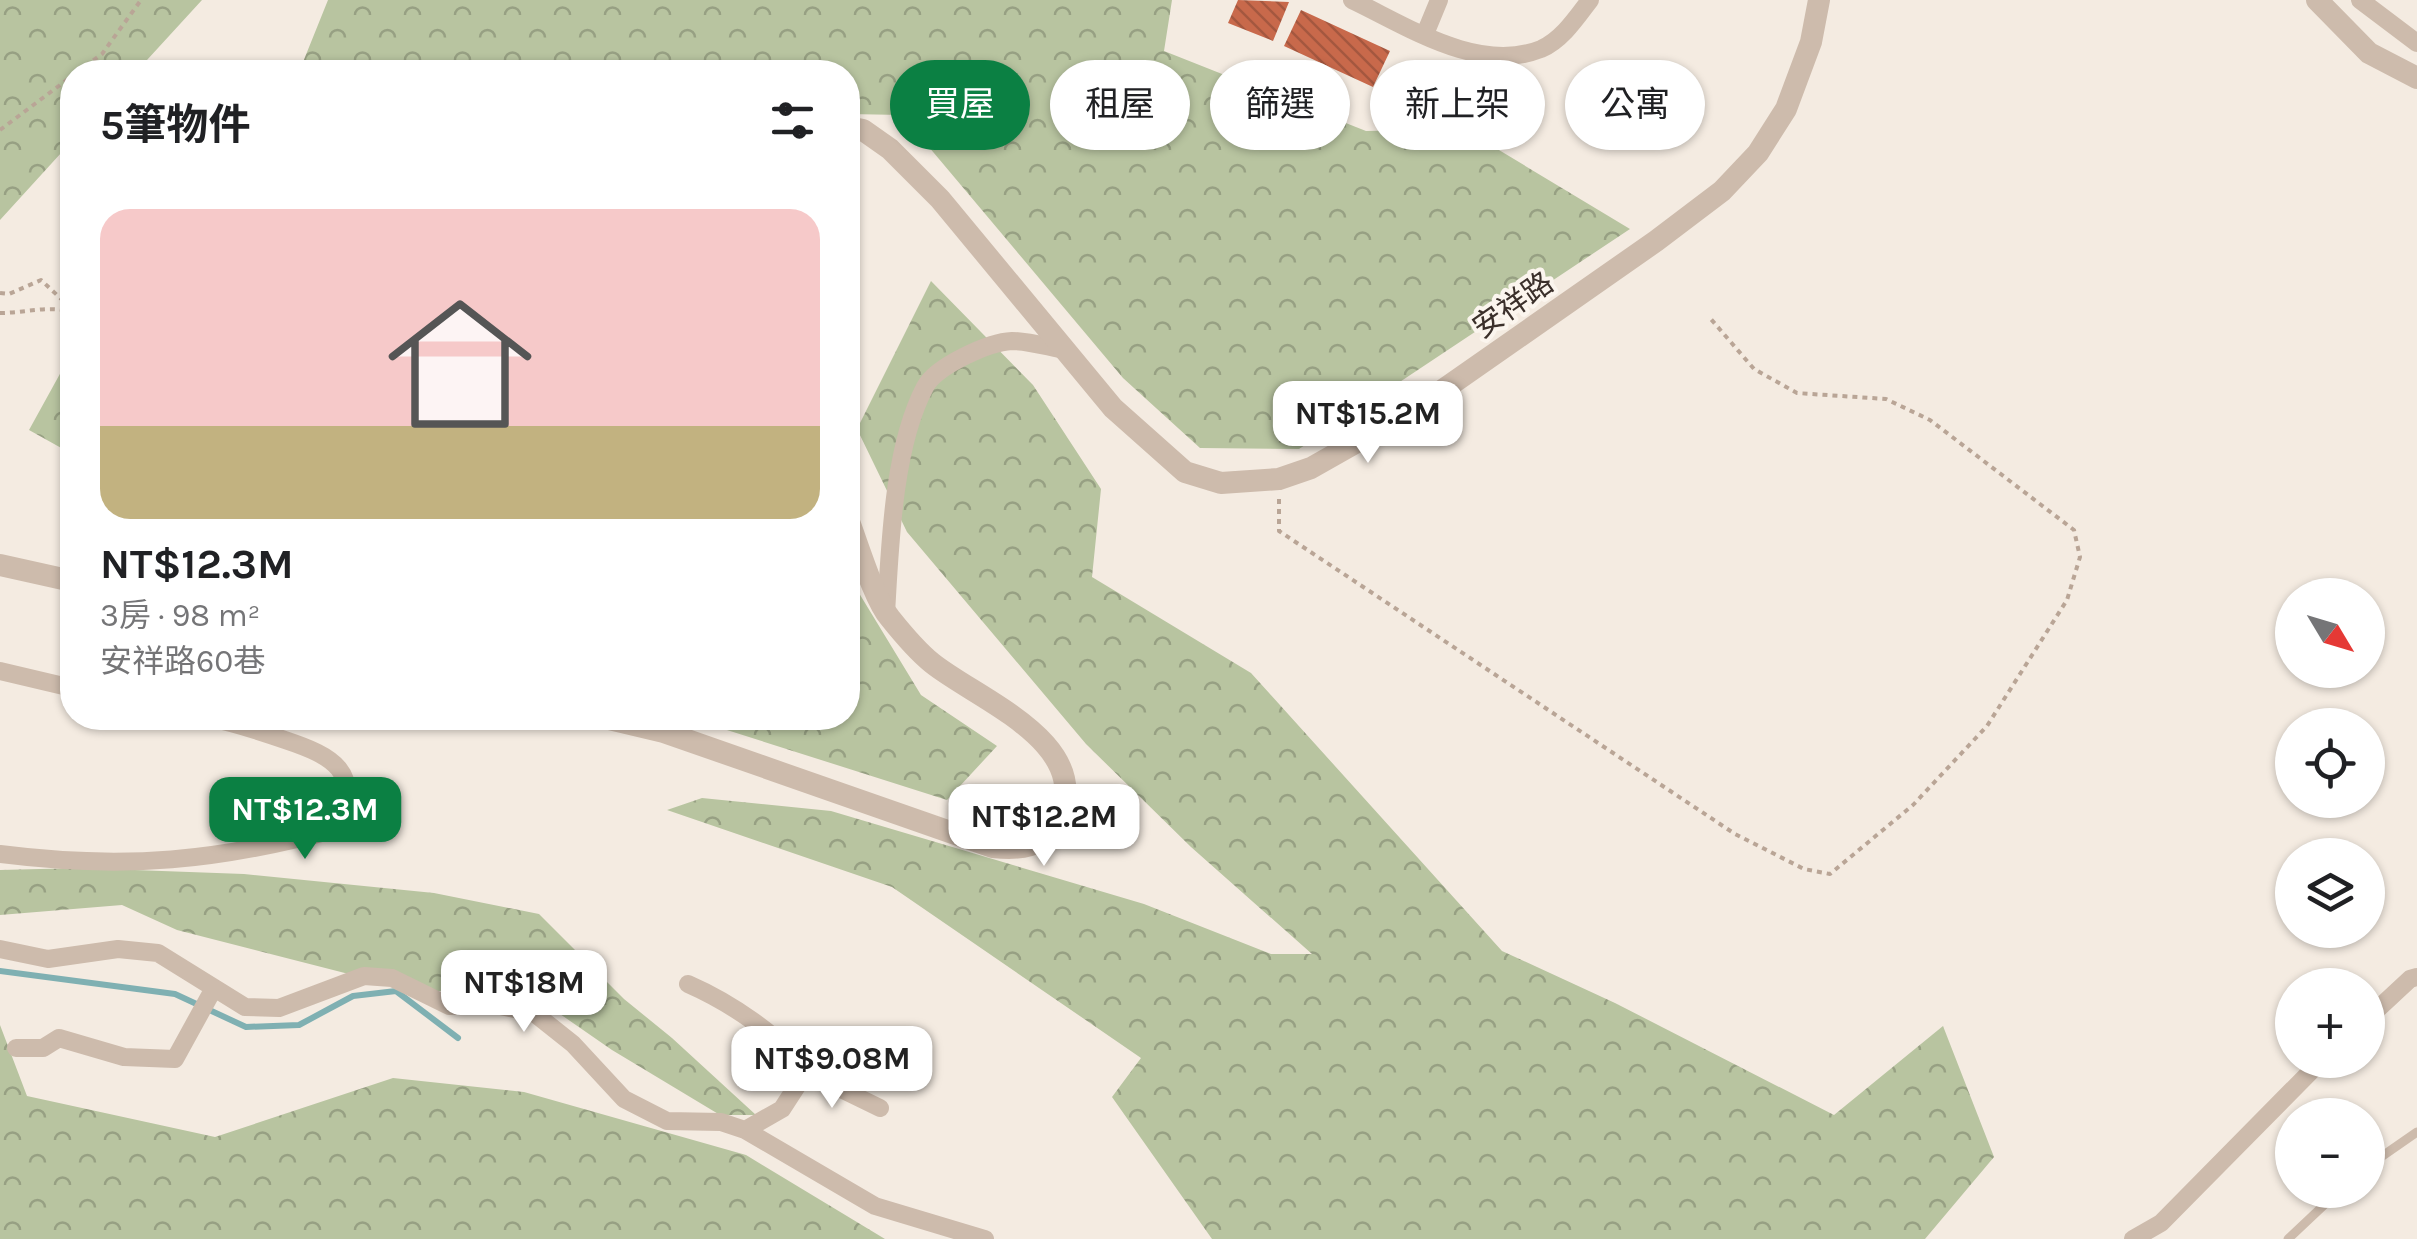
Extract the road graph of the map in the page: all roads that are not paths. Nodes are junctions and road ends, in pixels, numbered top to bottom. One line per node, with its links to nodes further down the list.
1 (1352, 0): 7 (street)
2 (1438, 0): 7 (street)
3 (1590, 0): 7 (street)
4 (1819, 0): 11 (street, 安祥路)
5 (2317, 0): 9 (street)
6 (2360, 0): 8 (street)
7 (1425, 34)
8 (2417, 43)
9 (2417, 78)
10 (860, 129): 11 (street, 安祥路)
11 (1065, 350): 15 (street)
12 (860, 550): 15 (street)
13 (0, 565): 14 (street)
14 (60, 578)
15 (886, 614): 19 (street)
16 (0, 670): 17 (street)
17 (60, 685)
18 (256, 730): 20 (street)
19 (656, 730)
20 (0, 854)
21 (0, 949): 24 (street)
22 (2417, 977): 25 (street)
23 (688, 984): 27 (street)
24 (214, 988): 26 (street); 30 (street)
25 (2385, 1002)
26 (16, 1048)
27 (806, 1072): 29 (street); 30 (street)
28 (2304, 1078): 35 (street)
29 (880, 1108)
30 (744, 1130): 34 (street)
31 (2417, 1132): 32 (lane)
32 (2385, 1154)
33 (2321, 1208): 36 (lane)
34 (985, 1239)
35 (2133, 1239)
36 (2288, 1239)

